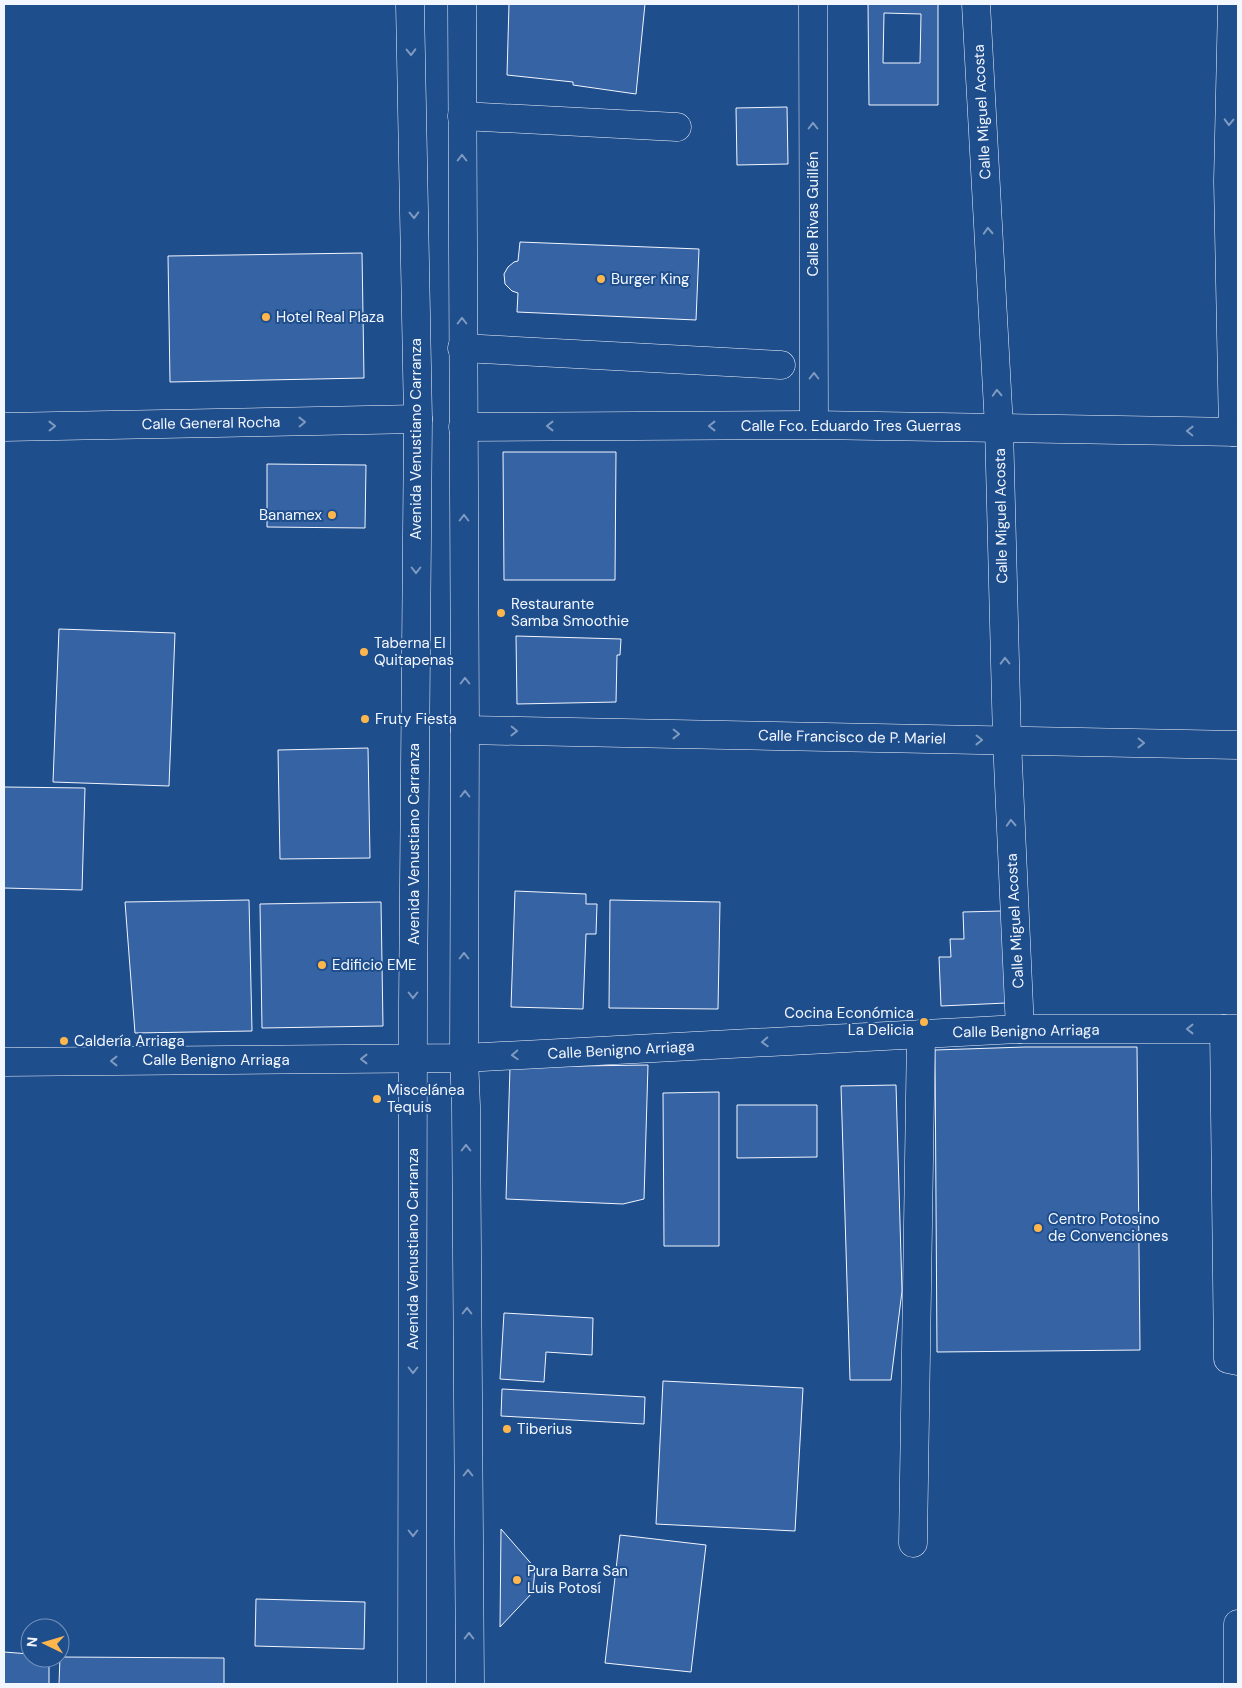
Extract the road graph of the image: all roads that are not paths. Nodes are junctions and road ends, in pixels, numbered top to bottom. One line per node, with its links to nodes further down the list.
1 (410, 4): 10 (street, Avenida Venustiano Carranza, one-way to 10)
2 (462, 4): 6 (street)
3 (813, 4): 11 (street, Calle Rivas Guillén, one-way to 3)
4 (976, 4): 14 (street, Calle Miguel Acosta, one-way to 4)
5 (1232, 4): 15 (street, one-way to 15)
6 (462, 116): 7 (street); 8 (street, one-way to 6)
7 (677, 126)
8 (462, 348): 9 (street); 13 (street)
9 (781, 365)
10 (418, 419): 12 (street, Calle General Rocha, one-way to 10); 23 (street, Avenida Venustiano Carranza, one-way to 23)
11 (814, 425): 13 (street, Calle Fco. Eduardo Tres Guerras, one-way to 13); 14 (street, Calle Fco. Eduardo Tres Guerras)
12 (4, 427)
13 (463, 427): 16 (street, one-way to 13)
14 (999, 427): 15 (street, Calle Fco. Eduardo Tres Guerras, one-way to 14); 17 (street, Calle Miguel Acosta, one-way to 14)
15 (1236, 432)
16 (465, 730): 17 (street, Calle Francisco de P. Mariel, one-way to 17); 22 (street, one-way to 16)
17 (1007, 740): 18 (street, Calle Francisco de P. Mariel, one-way to 18); 19 (street, Calle Miguel Acosta, one-way to 17)
18 (1238, 745)
19 (1020, 1029): 20 (street, Calle Benigno Arriaga, one-way to 19); 21 (street, Calle Benigno Arriaga)
20 (1231, 1029): 25 (street)
21 (921, 1034): 22 (street, Calle Benigno Arriaga, one-way to 22); 26 (street)
22 (464, 1058): 23 (street, Calle Benigno Arriaga); 29 (street, one-way to 22)
23 (413, 1059): 24 (street, Calle Benigno Arriaga, one-way to 24); 28 (street, Avenida Venustiano Carranza, one-way to 28)
24 (4, 1062)
25 (1238, 1361)
26 (913, 1543)
27 (1238, 1624): 30 (street)
28 (412, 1684)
29 (470, 1684)
30 (1238, 1684)

